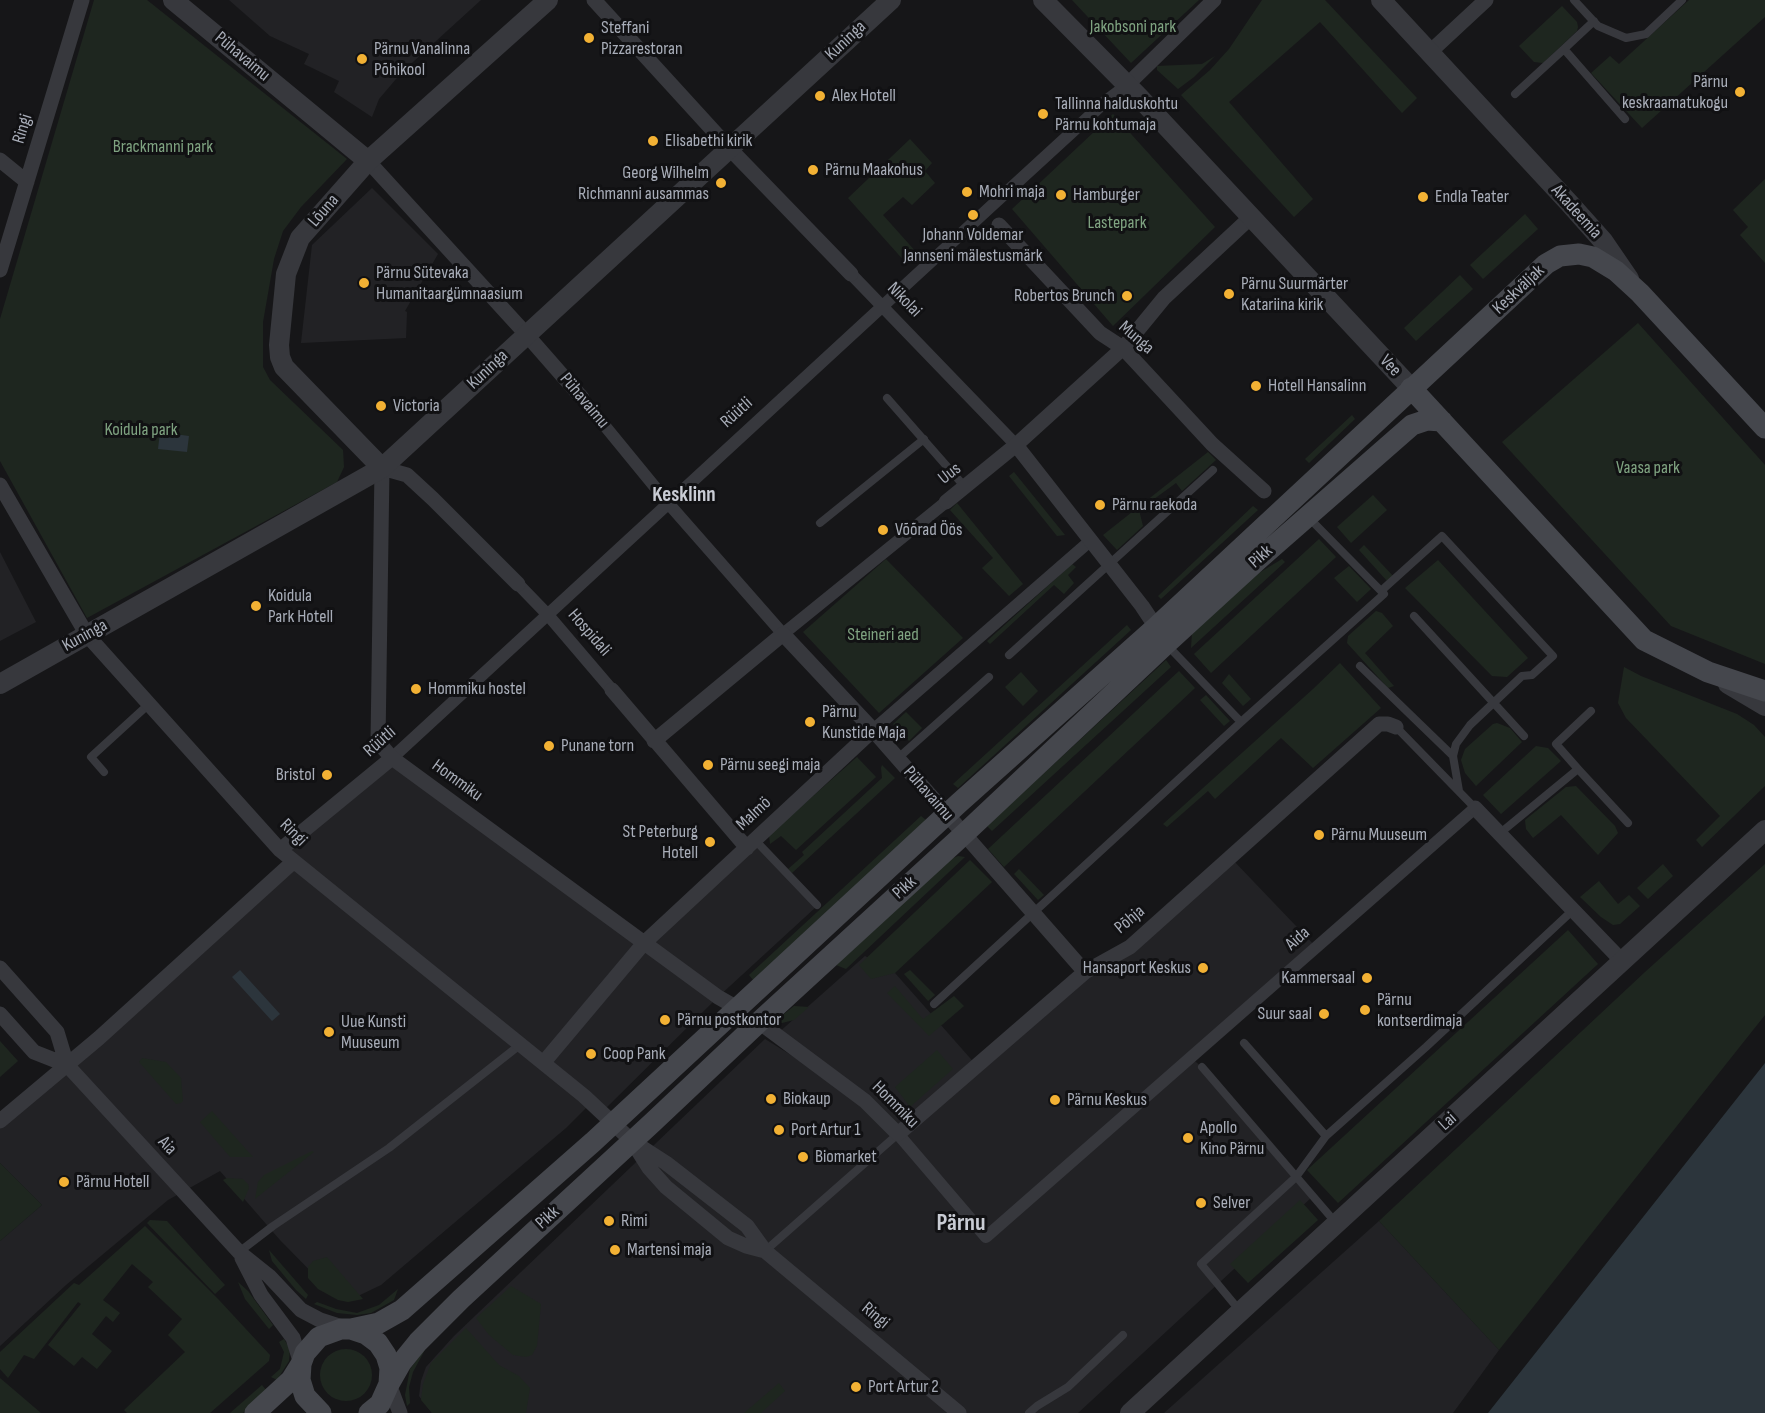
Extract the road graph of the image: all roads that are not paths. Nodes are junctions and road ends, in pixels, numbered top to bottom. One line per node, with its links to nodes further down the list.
1 (82, 0): 21 (street, Ringi)
2 (173, 0): 20 (street, Pühavaimu)
3 (548, 0): 20 (street, Lõuna)
4 (594, 0): 18 (street, Nikolai)
5 (891, 0): 18 (street, Kuninga)
6 (1042, 0): 15 (street, Vee)
7 (1214, 0): 15 (street, Rüütli)
8 (1382, 0): 14 (street, Akadeemia)
9 (1486, 0): 14 (street)
10 (1574, 0): 12 (lane)
11 (1682, 0): 12 (lane)
12 (1594, 21): 13 (lane)
13 (1564, 50): 16 (lane); 17 (lane)
14 (1430, 52): 27 (street, Akadeemia)
15 (1127, 85): 22 (street, Rüütli); 23 (street, Vee)
16 (1515, 94)
17 (1625, 119)
18 (730, 149): 26 (street, Nikolai); 29 (street, Kuninga)
19 (0, 160): 21 (street)
20 (368, 161): 29 (street, Pühavaimu); 38 (street, Lõuna)
21 (27, 182): 25 (street, Ringi)
22 (987, 210): 24 (street, Munga); 28 (street, Rüütli)
23 (1251, 217): 30 (street, Uus); 31 (street, Vee)
24 (999, 225): 30 (street, Munga)
25 (0, 270)
26 (851, 274): 28 (street, Nikolai)
27 (1640, 293): 31 (main road, Keskväljak); 35 (main road, Akadeemia)
28 (883, 306): 37 (street, Nikolai); 44 (street, Rüütli)
29 (526, 334): 32 (street, Pühavaimu); 38 (street, Kuninga)
30 (1123, 348): 37 (street, Uus); 42 (street, Munga)
31 (1411, 388): 34 (main road, Vee); 55 (main road, Pikk)
32 (582, 398): 44 (street, Pühavaimu)
33 (887, 398): 36 (lane)
34 (1442, 421): 45 (main road, Pikk); 58 (main road, Vee)
35 (1765, 428)
36 (924, 439): 41 (lane); 46 (lane)
37 (1016, 445): 41 (street, Uus); 47 (street, Nikolai)
38 (382, 468): 49 (street, Hospidali); 54 (street, Kuninga); 74 (street, Hommiku)
39 (1213, 470): 48 (lane)
40 (0, 485): 54 (street, Ringi)
41 (965, 487): 43 (street, Uus)
42 (1264, 491)
43 (946, 502): 53 (street, Uus)
44 (668, 503): 51 (street, Rüütli); 53 (street, Pühavaimu)
45 (1308, 517): 50 (lane); 55 (main road, Pikk)
46 (820, 523)
47 (1090, 541): 48 (street, Nikolai); 70 (street, Malmö)
48 (1108, 564): 55 (street, Nikolai); 56 (lane)
49 (518, 585): 51 (street, Hospidali)
50 (1381, 591): 64 (lane); 68 (lane)
51 (548, 615): 62 (street, Hospidali); 74 (street, Rüütli)
52 (1414, 616): 64 (lane)
53 (783, 634): 70 (street, Pühavaimu); 72 (street, Uus)
54 (87, 635): 61 (street, Kuninga); 65 (street, Ringi)
55 (1161, 635): 68 (lane); 80 (main road, Pikk); 84 (main road, Pikk)
56 (1009, 656)
57 (1360, 666): 73 (lane)
58 (1708, 672): 60 (street); 63 (main road, Vee); 66 (street)
59 (989, 677): 75 (lane)
60 (1765, 680)
61 (0, 684)
62 (612, 690): 72 (street, Hospidali)
63 (1765, 691)
64 (1494, 703): 71 (lane); 73 (lane)
65 (149, 704): 77 (lane); 86 (street, Ringi)
66 (1765, 706)
67 (1591, 711): 76 (lane)
68 (1241, 722): 90 (lane)
69 (1396, 727): 78 (lane); 94 (street, Põhja)
70 (873, 730): 75 (street, Pühavaimu); 85 (street, Malmö)
71 (1524, 736)
72 (654, 741): 85 (street, Hospidali)
73 (1453, 756): 78 (lane)
74 (392, 758): 86 (street, Rüütli); 91 (street, Hommiku)
75 (897, 759): 80 (street, Pühavaimu)
76 (1578, 769): 81 (lane); 83 (lane)
77 (104, 772)
78 (1459, 791): 79 (lane)
79 (1475, 808): 83 (street); 111 (street, Aida)
80 (947, 816): 84 (street, Pühavaimu); 96 (main road, Pikk)
81 (1628, 823)
82 (1765, 830): 92 (street, Lai)
83 (1499, 834): 89 (street)
84 (963, 835): 90 (street, Pühavaimu); 98 (main road, Pikk)
85 (751, 844): 88 (lane); 91 (street, Malmö)
86 (280, 850): 87 (street, Ringi)
87 (293, 862): 100 (street, Ringi); 102 (street)
88 (817, 905)
89 (1572, 911): 92 (street); 107 (lane)
90 (1033, 913): 94 (street, Pühavaimu); 95 (lane)
91 (644, 943): 96 (street, Hommiku); 101 (street, Malmö)
92 (1622, 961): 110 (street, Lai)
93 (0, 968): 102 (street, Aia)
94 (1085, 972): 106 (street, Põhja)
95 (934, 1004)
96 (739, 1009): 105 (main road, Pikk)
97 (0, 1014): 102 (street, Aia)
98 (759, 1022): 106 (street, Hommiku); 108 (main road, Pikk)
99 (1244, 1043): 107 (lane)
100 (521, 1044): 101 (street, Ringi); 113 (lane)
101 (544, 1062): 105 (street, Ringi)
102 (66, 1065): 104 (street); 113 (street, Aia)
103 (1202, 1067): 109 (lane)
104 (0, 1121)
105 (613, 1124): 108 (street, Ringi); 115 (main road, Pikk)
106 (898, 1134): 111 (street, Hommiku); 112 (lane)
107 (1326, 1136): 109 (lane)
108 (632, 1142): 112 (street, Ringi); 118 (main road, Pikk)
109 (1296, 1177): 110 (lane); 114 (lane)
110 (1337, 1224): 114 (street, Lai)
111 (986, 1237)
112 (765, 1251): 123 (street, Ringi)
113 (239, 1252): 115 (street, Aia); 117 (street, Aia)
114 (1241, 1312): 125 (street, Lai)
115 (351, 1329): 117 (main road, Pikk); 118 (main road)
116 (1123, 1335): 124 (lane)
117 (301, 1364): 119 (main road); 120 (main road)
118 (389, 1384): 121 (main road, Pikk); 122 (street)
119 (255, 1413)
120 (321, 1413)
121 (369, 1413)
122 (400, 1413)
123 (959, 1413)
124 (1029, 1413)
125 (1130, 1413)

